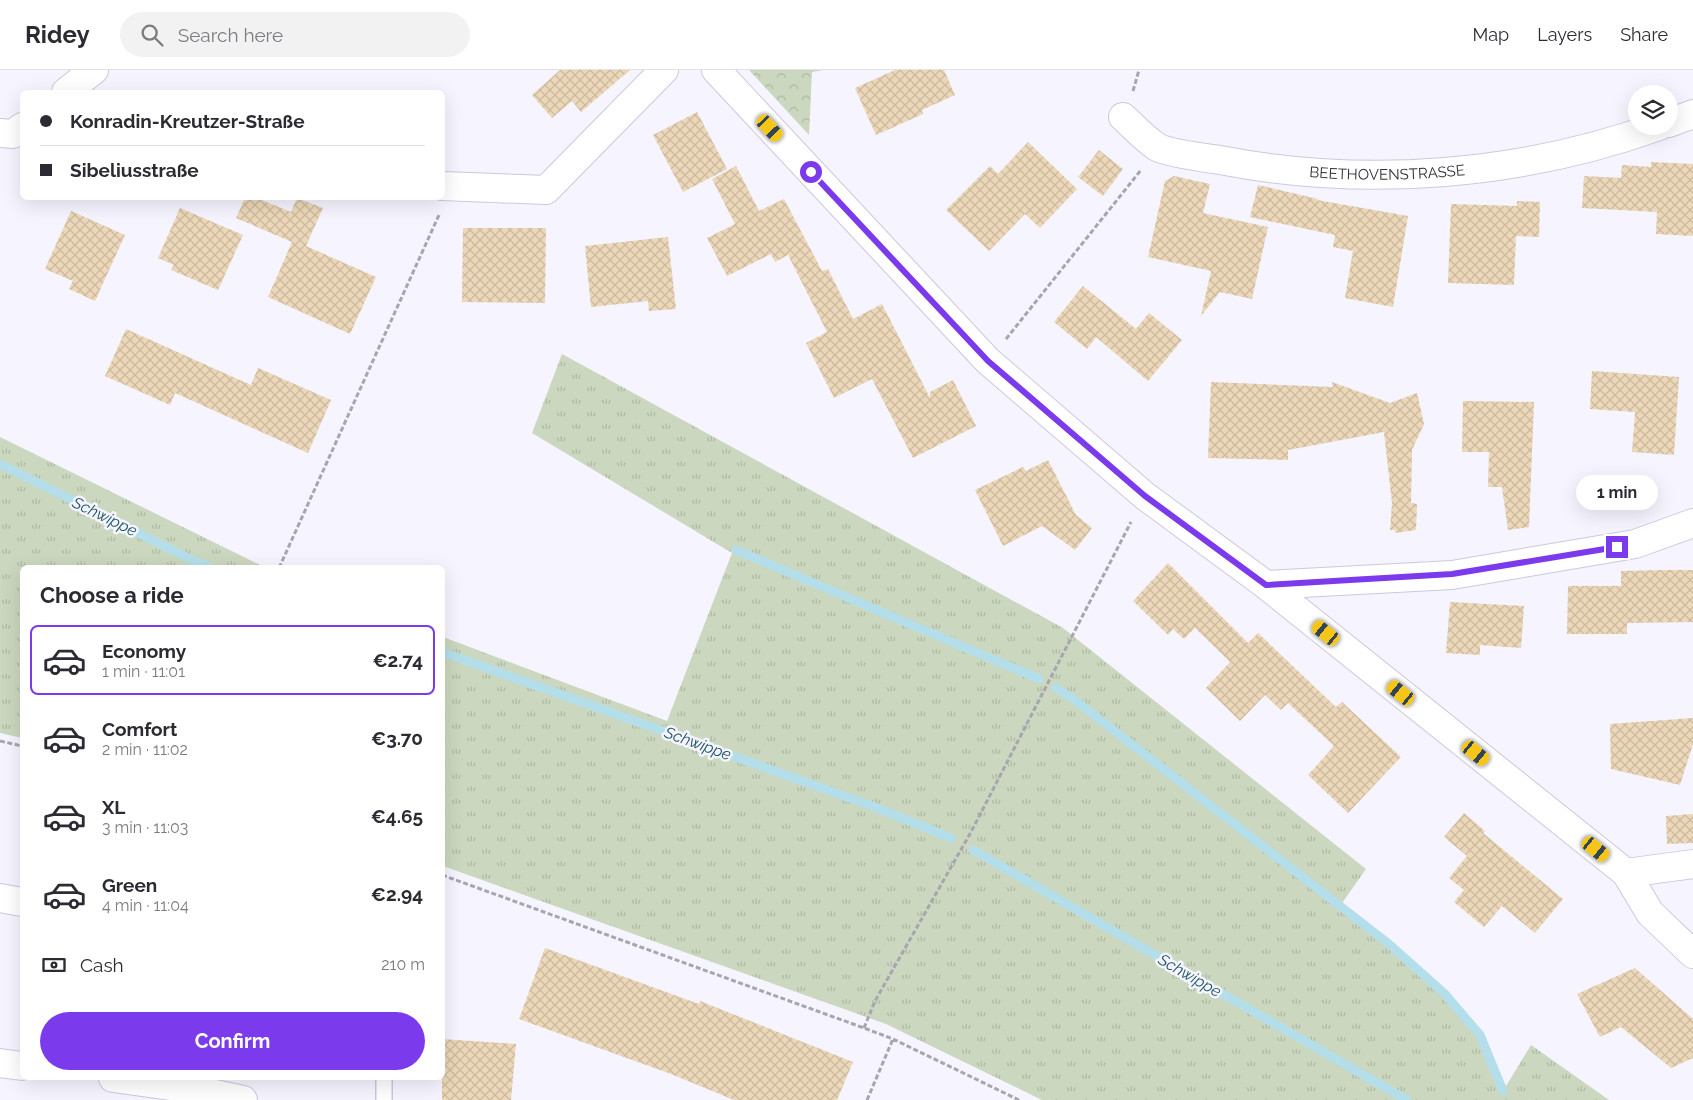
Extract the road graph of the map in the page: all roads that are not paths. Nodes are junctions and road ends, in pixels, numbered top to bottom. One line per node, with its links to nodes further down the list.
1 (94, 70): 4 (street)
2 (664, 70): 9 (street)
3 (716, 70): 11 (street)
4 (69, 90)
5 (1693, 114): 7 (street)
6 (1123, 117): 8 (street, BEETHOVENSTRASSE)
7 (1678, 120)
8 (1635, 135)
9 (447, 187)
10 (1693, 523): 11 (street)
11 (1266, 585): 13 (street)
12 (1693, 864): 13 (street)
13 (1626, 873): 16 (street)
14 (0, 898): 15 (street)
15 (20, 902)
16 (1693, 954)
17 (0, 1063): 18 (street)
18 (20, 1066)
19 (128, 1080): 21 (street)
20 (384, 1080): 23 (lane)
21 (187, 1088): 22 (street)
22 (243, 1100)
23 (384, 1100)

